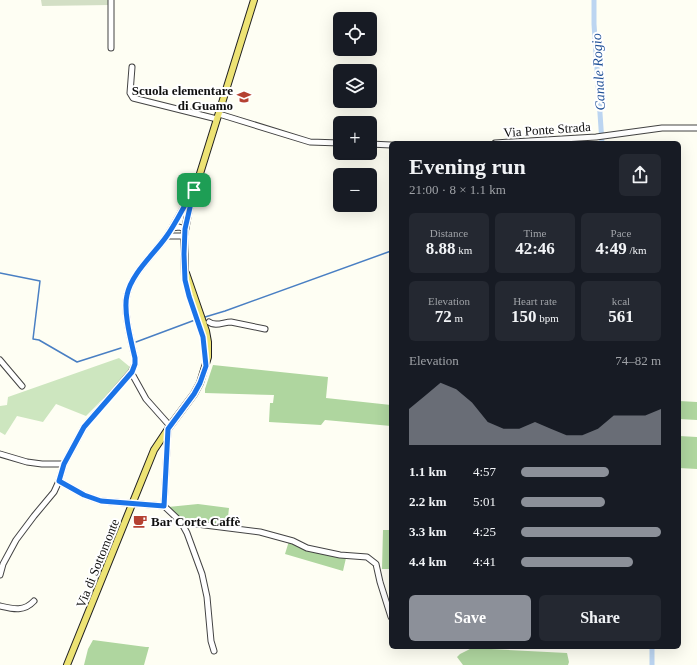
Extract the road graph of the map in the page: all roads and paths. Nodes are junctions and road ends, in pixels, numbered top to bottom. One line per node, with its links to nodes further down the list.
1 (111, 0): 3 (street)
2 (254, 0): 5 (main road, Via di Sottomonte)
3 (111, 48)
4 (132, 67): 5 (street)
5 (218, 116): 8 (street); 11 (main road, Via di Sottomonte)
6 (697, 128): 7 (street, Via Ponte Strada)
7 (529, 141)
8 (333, 143)
9 (377, 144): 10 (street)
10 (389, 145)
11 (194, 190): 12 (street); 13 (main road, Via di Sottomonte)
12 (172, 228): 13 (street); 14 (street)
13 (185, 229): 15 (main road, Via di Sottomonte)
14 (167, 236): 15 (street); 21 (street)
15 (184, 236): 16 (main road, Via di Sottomonte)
16 (186, 273): 17 (main road, Via di Sottomonte); 20 (main road, Via di Sottomonte)
17 (206, 320): 18 (street); 20 (main road, Via di Sottomonte)
18 (265, 329)
19 (0, 360): 22 (street)
20 (206, 366): 23 (main road, Via di Sottomonte)
21 (132, 372): 23 (street); 25 (street)
22 (22, 386)
23 (169, 427): 27 (main road, Via di Sottomonte); 28 (street)
24 (0, 454): 25 (street)
25 (64, 464): 26 (street)
26 (59, 481): 27 (street); 30 (street)
27 (132, 504): 28 (street); 35 (main road, Via di Sottomonte)
28 (164, 506): 29 (street)
29 (181, 522): 33 (street); 34 (street)
30 (0, 575)
31 (34, 601): 32 (street)
32 (0, 606)
33 (389, 611)
34 (214, 650)
35 (68, 665)

